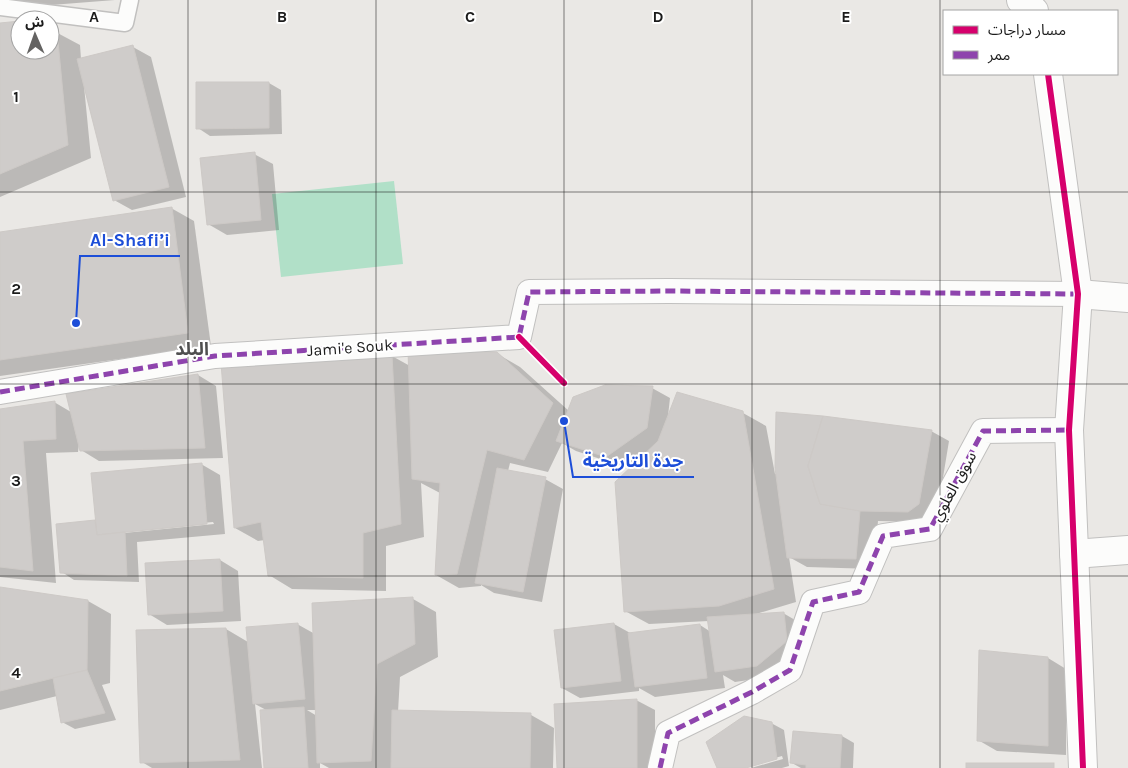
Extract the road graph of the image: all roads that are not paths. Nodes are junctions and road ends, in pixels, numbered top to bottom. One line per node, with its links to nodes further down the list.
1 (130, 0): 3 (lane)
2 (1021, 0): 4 (street)
3 (0, 7)
4 (1033, 10)
5 (1048, 75): 6 (street)
6 (1078, 294): 7 (street); 8 (street, Jami'e Souk); 9 (street)
7 (1128, 298)
8 (0, 392)
9 (1069, 430): 11 (street); 12 (street, سوق العلوي)
10 (1128, 550): 11 (street)
11 (1074, 554): 13 (street)
12 (660, 768)
13 (1083, 768)

